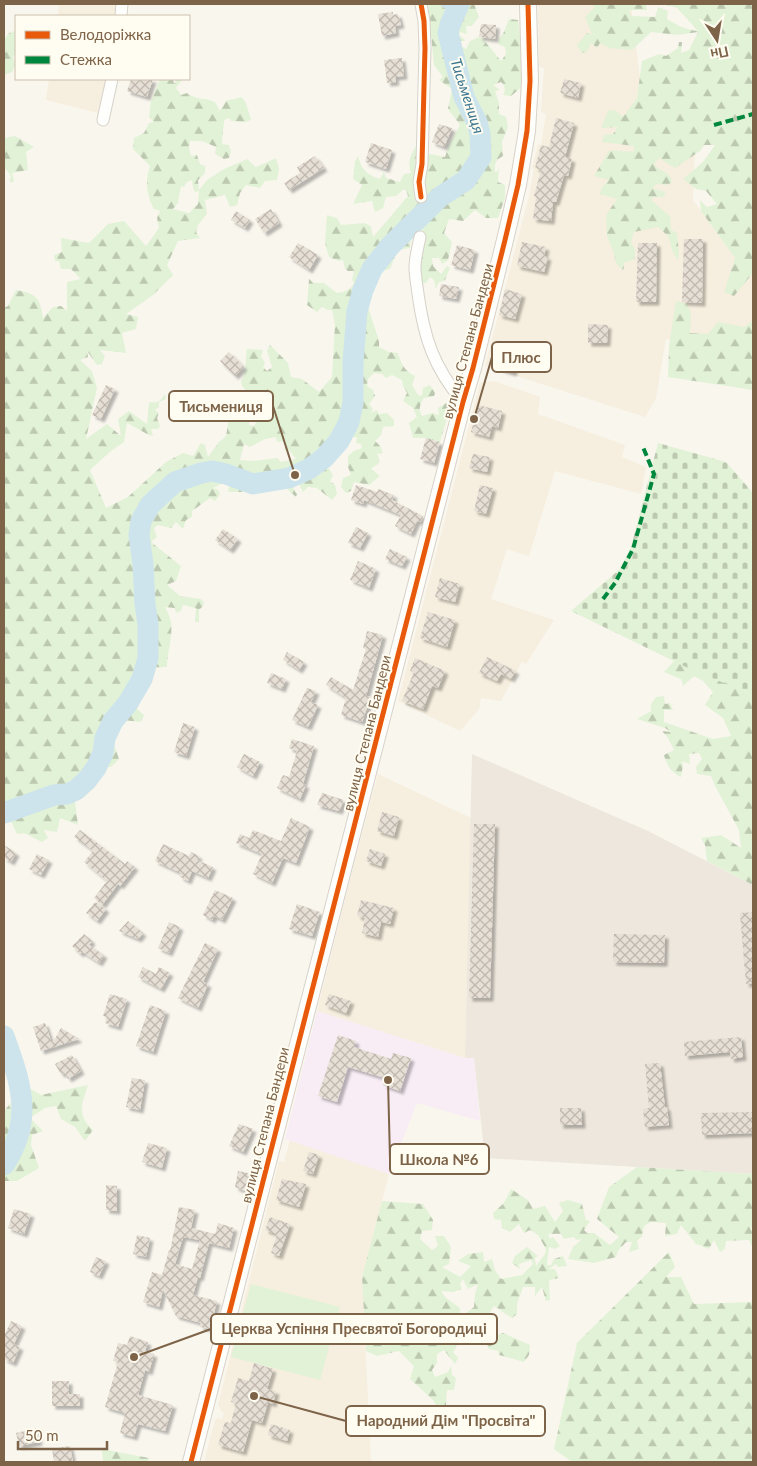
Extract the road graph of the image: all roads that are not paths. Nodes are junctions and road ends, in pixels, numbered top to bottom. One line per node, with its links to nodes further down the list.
1 (421, 4): 5 (street)
2 (528, 4): 7 (main road, вулиця Степана Бандери)
3 (112, 80): 4 (street)
4 (102, 120)
5 (421, 197)
6 (420, 237): 7 (street, вулиця Степана Бандери)
7 (463, 402): 8 (main road, вулиця Степана Бандери)
8 (191, 1462)

